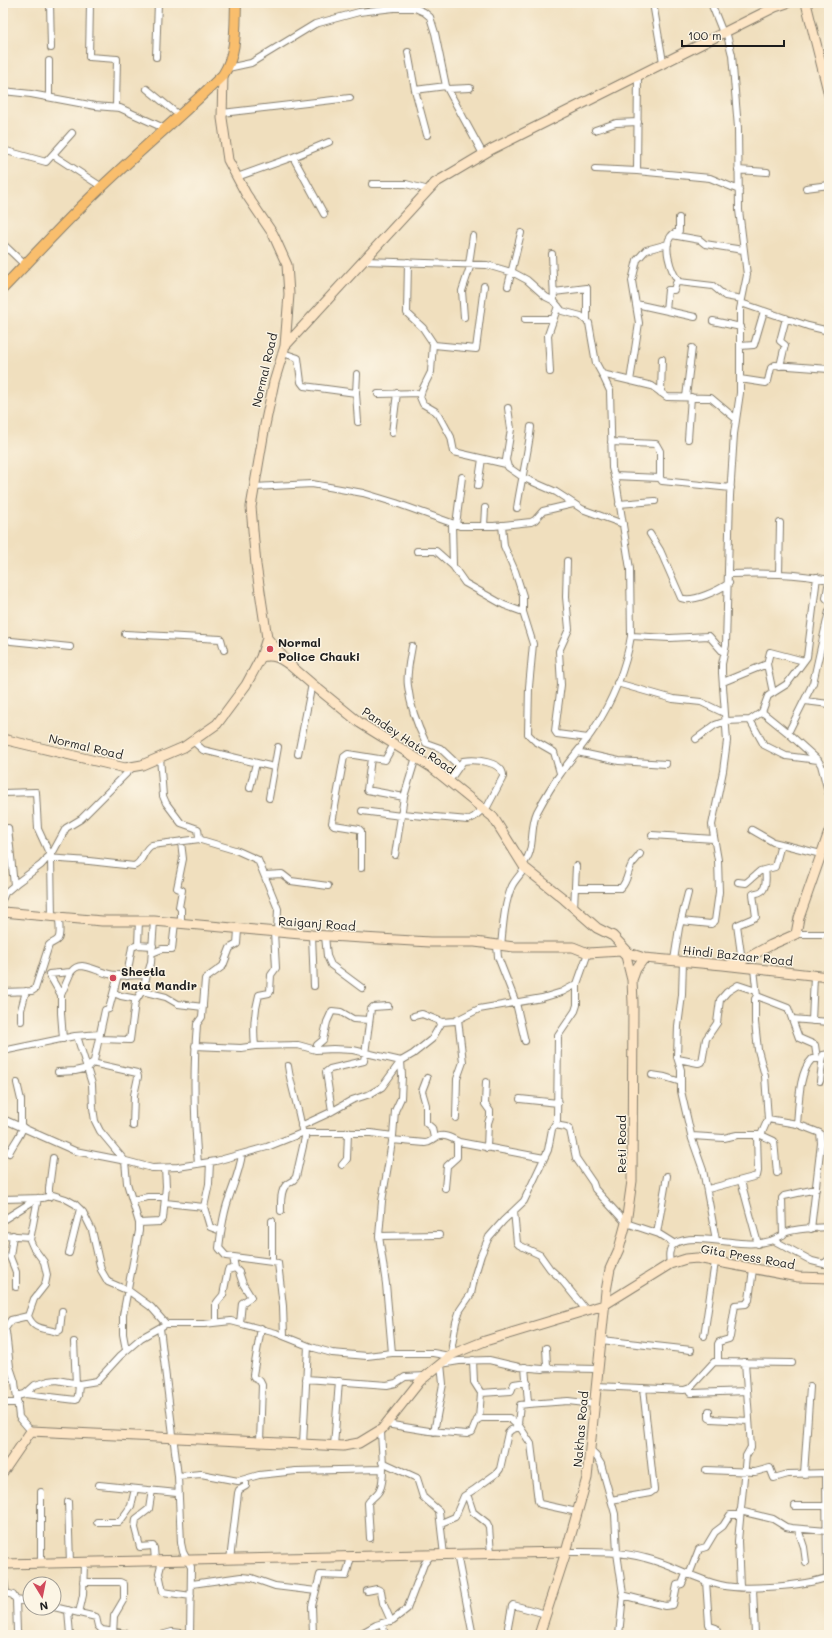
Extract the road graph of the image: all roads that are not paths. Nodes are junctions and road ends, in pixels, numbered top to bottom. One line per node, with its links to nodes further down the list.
1 (50, 3): 10 (street)
2 (90, 3): 26 (street)
3 (158, 3): 12 (street)
4 (236, 3): 16 (main road)
5 (653, 3): 14 (street)
6 (711, 3): 9 (street)
7 (787, 3): 9 (main road)
8 (806, 3): 15 (main road)
9 (724, 32): 14 (main road); 40 (street)
10 (51, 48)
11 (408, 52): 21 (street)
12 (156, 58)
13 (49, 61): 24 (street)
14 (663, 62): 17 (main road)
15 (825, 65): 23 (main road)
16 (226, 71): 19 (street); 27 (main road, Normal Road); 28 (main road)
17 (638, 75): 29 (street); 36 (main road)
18 (147, 88): 28 (street)
19 (447, 88): 20 (street); 21 (street); 36 (street)
20 (470, 88)
21 (415, 90): 33 (street)
22 (3, 91): 24 (street)
23 (829, 95)
24 (49, 97): 26 (street)
25 (350, 98): 27 (street)
26 (116, 108): 30 (street)
27 (222, 113): 43 (main road, Normal Road)
28 (180, 116): 30 (main road)
29 (638, 122): 31 (street); 41 (street)
30 (166, 128): 46 (main road)
31 (595, 130)
32 (72, 133): 37 (street)
33 (427, 135)
34 (329, 142): 38 (street)
35 (3, 150): 37 (street)
36 (483, 154): 48 (main road)
37 (53, 155): 46 (street)
38 (293, 157): 43 (street); 50 (street)
39 (596, 169): 41 (street)
40 (738, 170): 42 (street); 49 (street)
41 (638, 171): 49 (street)
42 (767, 172)
43 (237, 177): 86 (main road, Normal Road)
44 (372, 184): 48 (street)
45 (829, 185): 47 (street)
46 (102, 187): 62 (main road)
47 (806, 188)
48 (429, 190): 59 (main road)
49 (739, 190): 57 (street)
50 (324, 214)
51 (679, 218): 53 (street)
52 (521, 233): 63 (street)
53 (672, 235): 56 (street); 57 (street)
54 (473, 236): 61 (street)
55 (3, 244): 62 (street)
56 (668, 244): 64 (street); 71 (street)
57 (743, 250): 69 (street)
58 (552, 254): 68 (street)
59 (364, 261): 60 (street); 86 (main road)
60 (408, 262): 61 (street); 83 (street)
61 (470, 264): 63 (street); 74 (street)
62 (25, 265): 67 (main road)
63 (511, 272): 66 (street); 70 (street)
64 (679, 282): 69 (street); 72 (street)
65 (484, 286): 83 (street)
66 (508, 286)
67 (3, 288)
68 (554, 292): 70 (street); 79 (street)
69 (742, 301): 73 (street); 81 (street)
70 (556, 304): 78 (street); 79 (street)
71 (636, 304): 72 (street); 94 (street)
72 (666, 310): 75 (street)
73 (764, 311): 76 (street); 84 (street)
74 (464, 317)
75 (695, 317)
76 (786, 318): 82 (street); 88 (street)
77 (525, 319): 78 (street)
78 (553, 319): 90 (street)
79 (587, 321): 92 (street)
80 (713, 321): 81 (street)
81 (741, 326): 84 (street)
82 (829, 331)
83 (434, 346): 97 (street)
84 (740, 346): 93 (street)
85 (692, 348): 100 (street)
86 (284, 349): 95 (street); 115 (main road, Normal Road)
87 (662, 359): 98 (street)
88 (780, 366): 89 (street); 93 (street)
89 (829, 369)
90 (550, 372)
91 (357, 374): 95 (street)
92 (602, 374): 94 (street); 107 (street)
93 (740, 379): 102 (street)
94 (630, 381): 98 (street)
95 (356, 393): 103 (street)
96 (397, 393): 97 (street); 99 (street); 105 (street)
97 (420, 393): 108 (street)
98 (662, 393): 100 (street)
99 (378, 394)
100 (689, 397): 102 (street); 106 (street)
101 (508, 408): 109 (street)
102 (736, 419): 116 (street)
103 (358, 422)
104 (531, 427): 112 (street)
105 (392, 433)
106 (688, 439)
107 (611, 442): 110 (street); 113 (street)
108 (482, 459): 109 (street); 114 (street)
109 (506, 464): 112 (street)
110 (614, 476): 113 (street); 119 (street)
111 (462, 477): 124 (street)
112 (522, 477): 118 (street); 121 (street)
113 (660, 478): 116 (street)
114 (478, 486)
115 (254, 487): 124 (street); 141 (main road, Normal Road)
116 (731, 488): 131 (street)
117 (655, 501): 119 (street)
118 (573, 504): 123 (street); 125 (street)
119 (619, 504): 123 (street)
120 (486, 508): 126 (street)
121 (518, 508)
122 (780, 523): 132 (street)
123 (623, 524): 140 (street)
124 (454, 525): 126 (street); 130 (street)
125 (502, 525): 126 (street); 138 (street)
126 (484, 526)
127 (650, 534): 135 (street)
128 (417, 551): 130 (street)
129 (566, 561): 162 (street)
130 (453, 566): 138 (street)
131 (729, 574): 132 (street); 135 (street)
132 (779, 574): 133 (street)
133 (817, 577): 134 (street); 148 (street)
134 (829, 580): 136 (street)
135 (729, 583): 146 (street)
136 (829, 601)
137 (829, 611): 155 (street)
138 (523, 612): 179 (street)
139 (125, 634): 145 (street)
140 (631, 636): 146 (street); 152 (street)
141 (267, 638): 147 (main road, Normal Road); 150 (main road)
142 (11, 641): 144 (street)
143 (412, 646): 176 (street)
144 (70, 647)
145 (224, 650)
146 (724, 653): 151 (street)
147 (261, 657): 150 (main road); 165 (main road, Normal Road)
148 (804, 661): 149 (street); 154 (street)
149 (767, 664): 151 (street); 154 (street)
150 (291, 666): 153 (main road, Pandey Hata Road)
151 (723, 682): 158 (street)
152 (617, 683): 158 (street); 162 (street)
153 (312, 684): 166 (main road, Pandey Hata Road); 169 (street)
154 (773, 693): 157 (street)
155 (805, 701): 156 (street); 161 (street)
156 (829, 704)
157 (762, 712): 159 (street); 161 (street)
158 (724, 713): 160 (street)
159 (750, 720): 160 (street); 173 (street)
160 (726, 721): 164 (street); 194 (street)
161 (788, 733): 173 (street)
162 (588, 738): 168 (street)
163 (3, 739): 177 (main road, Normal Road)
164 (696, 739)
165 (193, 741): 171 (main road, Normal Road); 174 (street)
166 (394, 744): 170 (main road, Pandey Hata Road); 172 (street)
167 (278, 747): 178 (street)
168 (576, 752): 175 (street); 179 (street)
169 (298, 754)
170 (416, 757): 180 (main road, Pandey Hata Road); 184 (street)
171 (160, 758): 177 (main road, Normal Road); 193 (street)
172 (371, 758): 184 (street); 203 (street)
173 (818, 760): 183 (street)
174 (256, 763): 178 (street); 181 (street)
175 (666, 764)
176 (459, 766): 180 (street); 186 (street)
177 (133, 767): 200 (street)
178 (274, 767): 185 (street)
179 (560, 773): 201 (street)
180 (449, 782): 186 (main road, Pandey Hata Road)
181 (250, 788)
182 (3, 794): 200 (street)
183 (829, 795)
184 (404, 797): 188 (street)
185 (269, 798)
186 (484, 810): 188 (street); 201 (main road, Pandey Hata Road)
187 (362, 811): 188 (street)
188 (401, 815): 199 (street)
189 (8, 828): 207 (street)
190 (752, 830): 196 (street)
191 (829, 832): 197 (main road)
192 (652, 836): 194 (street)
193 (200, 839): 195 (street); 205 (street)
194 (714, 839): 218 (street)
195 (181, 842): 200 (street); 219 (street)
196 (781, 844): 197 (street); 204 (street)
197 (825, 849): 222 (main road)
198 (640, 854): 209 (street)
199 (395, 855)
200 (49, 857): 207 (street); 215 (street)
201 (524, 866): 213 (main road, Pandey Hata Road); 227 (street)
202 (576, 866): 209 (street)
203 (361, 868)
204 (765, 870): 206 (street); 234 (street)
205 (265, 875): 208 (street); 221 (street)
206 (738, 882)
207 (14, 885): 210 (street)
208 (328, 886)
209 (575, 888): 213 (street)
210 (5, 889): 212 (street)
211 (688, 893): 218 (street)
212 (3, 898)
213 (574, 908): 230 (main road, Pandey Hata Road)
214 (3, 912): 215 (main road, Raiganj Road)
215 (55, 917): 216 (main road, Raiganj Road); 238 (street)
216 (139, 920): 217 (main road, Raiganj Road); 226 (street)
217 (154, 921): 219 (main road, Raiganj Road); 228 (street)
218 (680, 921): 232 (street)
219 (178, 923): 220 (main road, Raiganj Road); 228 (street)
220 (238, 930): 221 (main road, Raiganj Road); 258 (street)
221 (276, 932): 224 (main road, Raiganj Road); 272 (street)
222 (796, 934): 223 (street); 234 (main road)
223 (829, 934)
224 (312, 935): 225 (main road, Raiganj Road); 247 (street)
225 (326, 936): 227 (main road, Raiganj Road); 248 (street)
226 (138, 945): 228 (street); 242 (street)
227 (499, 946): 229 (main road, Raiganj Road); 256 (street)
228 (152, 950): 241 (street)
229 (588, 953): 230 (main road, Raiganj Road); 246 (street)
230 (627, 955): 231 (main road, Hindi Bazaar Road); 245 (main road, Reti Road)
231 (644, 958): 232 (main road, Hindi Bazaar Road); 245 (main road)
232 (674, 960): 233 (main road, Hindi Bazaar Road)
233 (683, 961): 235 (main road, Hindi Bazaar Road); 277 (street)
234 (742, 961): 235 (main road)
235 (724, 965): 236 (main road, Hindi Bazaar Road)
236 (754, 969): 243 (main road, Hindi Bazaar Road); 253 (street)
237 (71, 972): 239 (street); 240 (street); 254 (street)
238 (40, 974): 239 (street); 249 (street)
239 (49, 974): 254 (street)
240 (118, 975): 242 (street); 252 (street)
241 (147, 975): 242 (street); 250 (street)
242 (127, 976)
243 (814, 976): 244 (main road, Hindi Bazaar Road); 264 (street)
244 (829, 977)
245 (632, 980): 338 (main road, Reti Road)
246 (577, 984): 256 (street); 291 (street)
247 (314, 986)
248 (362, 988)
249 (26, 991): 251 (street); 262 (street)
250 (142, 991): 255 (street); 258 (street)
251 (3, 992)
252 (114, 993): 255 (street); 268 (street)
253 (756, 994): 261 (street); 277 (street); 295 (street)
254 (61, 995): 269 (street)
255 (137, 999): 268 (street)
256 (516, 1003): 260 (street); 270 (street)
257 (388, 1006): 263 (street)
258 (203, 1007): 271 (street)
259 (414, 1016): 265 (street)
260 (458, 1019): 265 (street); 293 (street)
261 (792, 1019): 264 (street); 278 (street)
262 (21, 1020)
263 (369, 1020): 273 (street); 275 (street)
264 (812, 1020): 266 (street)
265 (442, 1022): 279 (street)
266 (829, 1022)
267 (77, 1036): 268 (street); 269 (street); 282 (street)
268 (99, 1037): 280 (street)
269 (63, 1039): 274 (street)
270 (525, 1040)
271 (195, 1046): 272 (street); 317 (street)
272 (255, 1046): 273 (street)
273 (316, 1050): 275 (street)
274 (3, 1051)
275 (365, 1053): 279 (street); 292 (street)
276 (829, 1054): 278 (street)
277 (678, 1059): 288 (street)
278 (820, 1059): 286 (street); 296 (street)
279 (401, 1061): 292 (street); 305 (street)
280 (92, 1063): 282 (street); 298 (street)
281 (288, 1066): 299 (street)
282 (88, 1068): 283 (street); 315 (street)
283 (58, 1072)
284 (652, 1075): 288 (street)
285 (427, 1078): 306 (street)
286 (820, 1081)
287 (486, 1082): 310 (street)
288 (681, 1082): 304 (street)
289 (17, 1083): 300 (street)
290 (520, 1099): 291 (street)
291 (558, 1103): 297 (street)
292 (332, 1111): 299 (street)
293 (456, 1118)
294 (3, 1119): 300 (street)
295 (768, 1119): 296 (street); 303 (street)
296 (797, 1124): 309 (street)
297 (555, 1125): 314 (street); 338 (street)
298 (133, 1126)
299 (301, 1126): 302 (street)
300 (22, 1127): 311 (street); 315 (street)
301 (348, 1132): 302 (street); 305 (street); 318 (street)
302 (304, 1133): 312 (street); 333 (street)
303 (759, 1135): 304 (street); 320 (street); 322 (street)
304 (692, 1136): 324 (street)
305 (392, 1138): 306 (street); 347 (street)
306 (434, 1138): 308 (street)
307 (829, 1139): 309 (street)
308 (457, 1141): 310 (street); 323 (street)
309 (821, 1141): 325 (street)
310 (487, 1148): 314 (street)
311 (9, 1153)
312 (242, 1154): 316 (street); 341 (street)
313 (53, 1158): 326 (street)
314 (544, 1158): 334 (street)
315 (125, 1161): 319 (street); 329 (street)
316 (210, 1162): 317 (street); 331 (street)
317 (198, 1164): 319 (street)
318 (342, 1165)
319 (165, 1168): 330 (street)
320 (777, 1173)
321 (667, 1176): 342 (street)
322 (741, 1181): 324 (street); 352 (street)
323 (445, 1188)
324 (708, 1189): 349 (street)
325 (816, 1189): 340 (street); 345 (street)
326 (49, 1196): 327 (street); 332 (street)
327 (38, 1198): 328 (street); 335 (street); 348 (street)
328 (3, 1199)
329 (132, 1200): 330 (street); 337 (street)
330 (165, 1200): 331 (street); 337 (street)
331 (204, 1207): 341 (street)
332 (80, 1209): 353 (street); 363 (street)
333 (281, 1211)
334 (514, 1211): 365 (street); 382 (street)
335 (3, 1220)
336 (272, 1221): 356 (street)
337 (139, 1223): 363 (street)
338 (626, 1223): 342 (street); 364 (main road, Reti Road)
339 (829, 1227): 340 (street)
340 (811, 1229): 345 (street)
341 (221, 1231): 354 (street)
342 (657, 1233): 351 (street)
343 (3, 1234): 346 (street)
344 (439, 1235): 347 (street)
345 (783, 1235): 350 (street)
346 (13, 1236): 348 (street); 362 (street)
347 (379, 1236): 381 (street)
348 (30, 1237): 367 (street)
349 (716, 1240): 351 (street); 352 (street)
350 (770, 1241): 352 (street); 355 (street)
351 (675, 1244): 358 (street)
352 (758, 1244)
353 (69, 1253)
354 (233, 1257): 356 (street); 359 (street)
355 (829, 1259)
356 (272, 1262): 373 (street)
357 (715, 1262): 358 (main road, Gita Press Road); 360 (main road, Gita Press Road); 374 (street)
358 (670, 1264): 364 (main road, Gita Press Road)
359 (235, 1268): 368 (street); 369 (street)
360 (753, 1269): 361 (main road, Gita Press Road); 384 (street)
361 (829, 1278)
362 (16, 1287)
363 (128, 1291): 370 (street); 379 (street)
364 (604, 1305): 365 (main road, Gita Press Road); 375 (main road, Nakhas Road)
365 (586, 1310): 382 (main road, Gita Press Road)
366 (62, 1311): 367 (street)
367 (28, 1316): 371 (street)
368 (216, 1322): 369 (street); 370 (street)
369 (240, 1323): 372 (street)
370 (163, 1326): 379 (street); 414 (street)
371 (4, 1328): 403 (street)
372 (261, 1328): 373 (street); 415 (street)
373 (284, 1336): 377 (street)
374 (704, 1336)
375 (601, 1340): 380 (street); 390 (main road, Nakhas Road)
376 (74, 1342): 395 (street)
377 (308, 1346): 381 (street); 392 (street)
378 (546, 1348): 389 (street)
379 (126, 1350): 395 (street)
380 (691, 1350)
381 (392, 1353): 382 (street)
382 (451, 1355): 387 (main road)
383 (473, 1360): 387 (street); 388 (street); 401 (street)
384 (718, 1361): 385 (street); 399 (street)
385 (745, 1362): 386 (street); 400 (street)
386 (792, 1363)
387 (441, 1364): 391 (main road); 413 (street)
388 (526, 1367): 389 (street); 394 (street)
389 (546, 1368): 390 (street)
390 (598, 1369): 396 (main road, Nakhas Road)
391 (426, 1376): 393 (street); 410 (main road)
392 (306, 1379): 393 (street); 416 (street)
393 (339, 1381): 417 (street)
394 (527, 1382): 401 (street); 405 (street)
395 (78, 1384): 402 (street); 402 (street)
396 (596, 1386): 398 (street); 406 (main road, Nakhas Road)
397 (810, 1387): 425 (street)
398 (643, 1388): 399 (street); 434 (street)
399 (688, 1389): 400 (street)
400 (747, 1391): 409 (street)
401 (481, 1393): 408 (street)
402 (25, 1394): 403 (street)
403 (17, 1400): 404 (street); 412 (street)
404 (3, 1403)
405 (528, 1404): 406 (street); 411 (street)
406 (594, 1404): 418 (main road, Nakhas Road)
407 (709, 1411): 409 (street)
408 (479, 1418): 411 (street); 413 (street)
409 (749, 1420): 423 (street)
410 (383, 1427): 413 (street); 417 (main road); 419 (street)
411 (520, 1427): 433 (street); 438 (street)
412 (31, 1431): 414 (main road); 422 (main road)
413 (434, 1432)
414 (172, 1437): 415 (main road); 426 (street)
415 (260, 1442): 416 (main road)
416 (303, 1444): 417 (main road)
417 (334, 1446)
418 (590, 1450): 434 (street); 438 (main road, Nakhas Road)
419 (382, 1462): 420 (street); 441 (street)
420 (382, 1469): 427 (street); 444 (street)
421 (706, 1470): 423 (street)
422 (3, 1472)
423 (745, 1472): 425 (street); 439 (street)
424 (828, 1473): 425 (street); 437 (street)
425 (804, 1474)
426 (178, 1476): 427 (street); 432 (street)
427 (246, 1479): 452 (street)
428 (99, 1485): 429 (street)
429 (135, 1489): 430 (street); 440 (street)
430 (152, 1490): 432 (street); 453 (street)
431 (41, 1492): 456 (street)
432 (178, 1493): 454 (street)
433 (467, 1494): 441 (street); 448 (street)
434 (611, 1500): 446 (street)
435 (68, 1502): 457 (street)
436 (795, 1506): 437 (street)
437 (826, 1506): 443 (street)
438 (578, 1512): 445 (main road, Nakhas Road)
439 (740, 1513): 442 (street); 461 (street); 466 (street)
440 (97, 1522)
441 (441, 1523): 450 (street)
442 (798, 1529): 443 (street); 455 (street)
443 (827, 1531): 462 (street)
444 (370, 1538)
445 (566, 1552): 446 (street); 448 (main road); 478 (main road, Nakhas Road)
446 (617, 1553): 461 (street); 471 (street)
447 (457, 1554): 448 (main road); 450 (main road); 482 (street)
448 (492, 1554)
449 (431, 1555): 450 (main road); 451 (main road); 479 (street)
450 (444, 1555)
451 (351, 1557): 452 (main road); 468 (street)
452 (230, 1560): 454 (main road)
453 (158, 1561): 454 (main road); 458 (main road); 472 (street)
454 (188, 1561): 465 (street)
455 (806, 1562)
456 (41, 1563): 457 (main road); 459 (main road)
457 (70, 1563): 458 (main road)
458 (84, 1563): 464 (street)
459 (3, 1564)
460 (3, 1572): 470 (street)
461 (687, 1575): 463 (street); 471 (street)
462 (828, 1578): 467 (street)
463 (706, 1581): 466 (street); 495 (street)
464 (83, 1582): 477 (street); 483 (street)
465 (192, 1584): 468 (street); 472 (street)
466 (740, 1587): 467 (street)
467 (753, 1588): 496 (street)
468 (316, 1591): 490 (street)
469 (367, 1591): 479 (street)
470 (5, 1594): 473 (street)
471 (622, 1595): 494 (street)
472 (191, 1596): 485 (street)
473 (16, 1600): 474 (street); 486 (street)
474 (22, 1601)
475 (62, 1609): 476 (street)
476 (68, 1610): 477 (street); 487 (street)
477 (79, 1613): 483 (street)
478 (546, 1614): 481 (street); 493 (main road, Nakhas Road)
479 (391, 1621): 480 (street)
480 (382, 1623): 491 (street); 492 (street)
481 (508, 1627)
482 (472, 1631)
483 (113, 1633): 488 (street)
484 (179, 1634): 485 (street); 489 (street)
485 (190, 1634)
486 (19, 1635)
487 (70, 1635)
488 (135, 1635)
489 (161, 1635)
490 (313, 1635)
491 (358, 1635)
492 (385, 1635)
493 (539, 1635)
494 (619, 1635)
495 (718, 1635)
496 (755, 1635)

